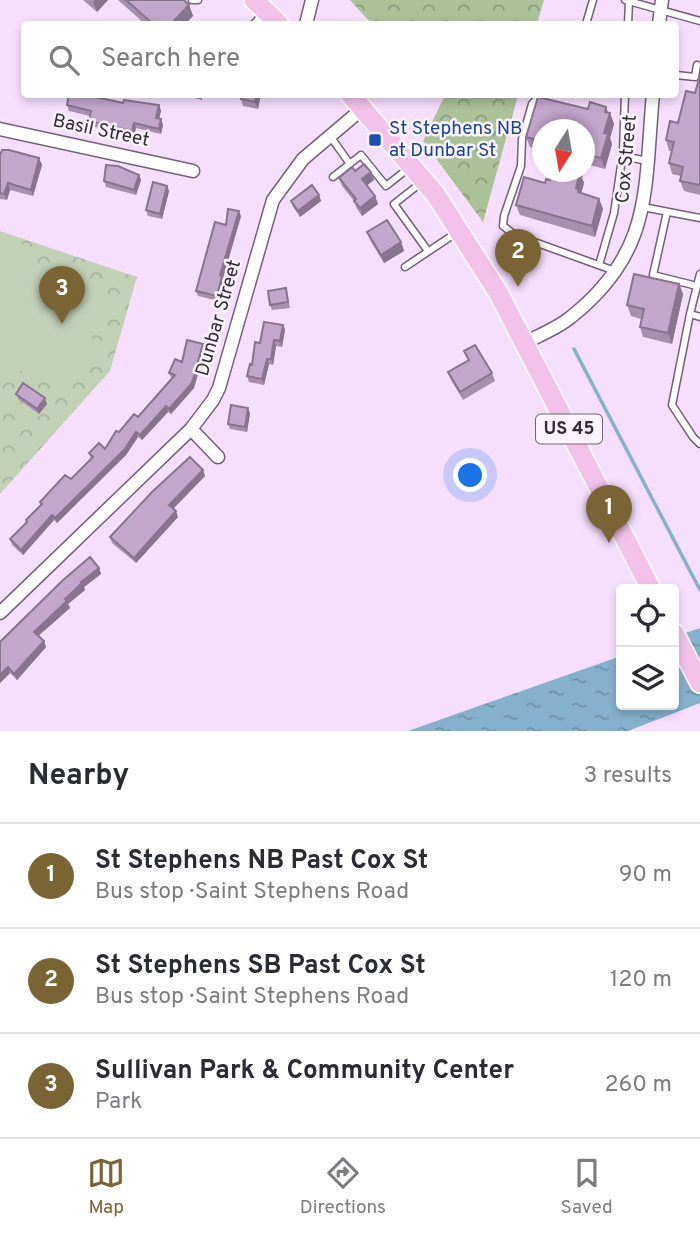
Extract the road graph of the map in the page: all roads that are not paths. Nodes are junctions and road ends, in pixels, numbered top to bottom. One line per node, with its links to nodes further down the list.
1 (192, 0): 2 (lane)
2 (198, 0)
3 (312, 0): 7 (street)
4 (593, 0): 8 (lane)
5 (627, 1): 6 (lane); 9 (lane)
6 (662, 5): 10 (lane)
7 (307, 21)
8 (587, 21)
9 (628, 21)
10 (700, 21)
11 (697, 65): 12 (lane)
12 (679, 75)
13 (537, 98): 30 (lane)
14 (625, 98): 19 (lane)
15 (653, 98): 20 (street, Cox Street)
16 (356, 102): 18 (street, Dunbar Street); 23 (main road, US 45)
17 (0, 129): 22 (street, Basil Street)
18 (330, 136): 21 (lane); 38 (street, Dunbar Street)
19 (622, 152): 20 (lane); 30 (lane)
20 (647, 161): 25 (street, Cox Street)
21 (350, 164): 23 (lane); 24 (lane)
22 (193, 171)
23 (418, 174): 28 (main road, US 45); 29 (lane)
24 (333, 177)
25 (643, 206): 26 (lane); 32 (street, Cox Street)
26 (667, 212): 27 (lane); 34 (lane)
27 (700, 218)
28 (459, 232): 29 (lane); 37 (main road, US 45)
29 (428, 251): 31 (lane)
30 (599, 265): 32 (lane)
31 (405, 267)
32 (616, 271): 37 (street, Cox Street)
33 (700, 274): 34 (lane)
34 (697, 286): 35 (lane)
35 (690, 314): 36 (lane); 39 (lane)
36 (700, 317)
37 (524, 343): 41 (main road, US 45)
38 (191, 429): 40 (street); 42 (street, Dunbar Street)
39 (700, 444)
40 (218, 457)
41 (648, 584)
42 (0, 613)
43 (679, 643): 44 (main road)
44 (700, 683)

